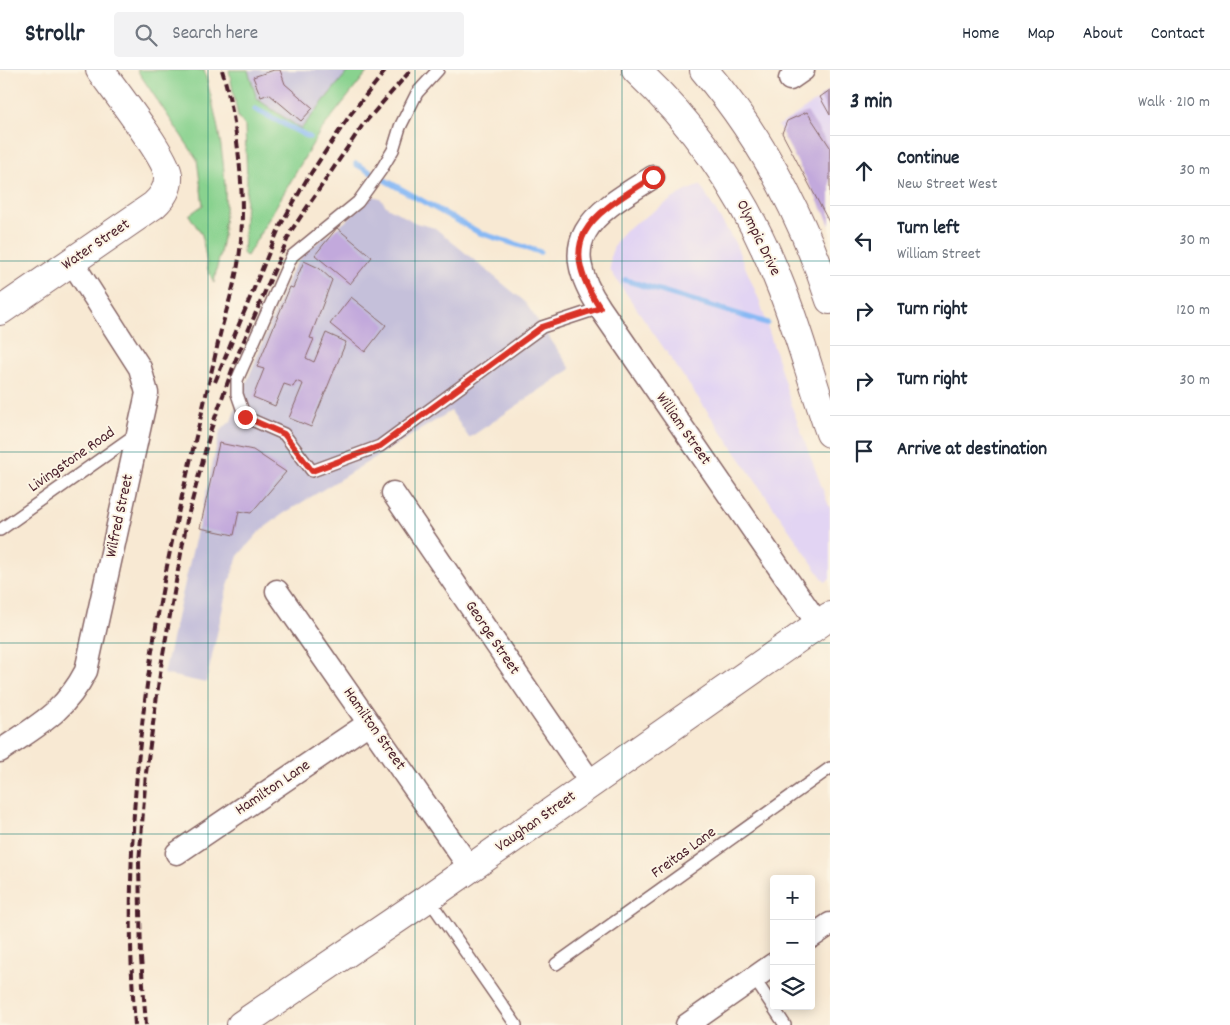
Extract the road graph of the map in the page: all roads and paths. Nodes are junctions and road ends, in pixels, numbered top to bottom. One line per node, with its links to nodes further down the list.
1 (100, 70): 6 (main road, Water Street)
2 (438, 70): 8 (lane)
3 (636, 70): 11 (main road, Olympic Drive)
4 (704, 70): 7 (main road)
5 (653, 177): 8 (street, William Street)
6 (72, 262): 9 (main road, Water Street); 10 (street, Wilfred Street)
7 (830, 300)
8 (600, 308): 15 (street, William Street)
9 (0, 311)
10 (138, 433): 13 (lane, Livingstone Road); 17 (street, Wilfred Street)
11 (830, 433)
12 (394, 493): 19 (street, George Street)
13 (0, 530)
14 (277, 591): 16 (street, Hamilton Street)
15 (817, 615): 19 (main road, Vaughan Street)
16 (370, 723): 20 (street, Hamilton Lane); 21 (street, Hamilton Street)
17 (0, 751)
18 (830, 768): 25 (lane, Freitas Lane)
19 (591, 784): 21 (main road, Vaughan Street)
20 (177, 853)
21 (470, 868): 22 (main road, Vaughan Street)
22 (428, 898): 28 (main road, Vaughan Street); 29 (lane)
23 (830, 924): 24 (street)
24 (815, 934)
25 (556, 964)
26 (773, 965): 27 (street)
27 (754, 978): 30 (street); 31 (lane)
28 (241, 1025)
29 (516, 1025)
30 (687, 1025)
31 (785, 1025)

